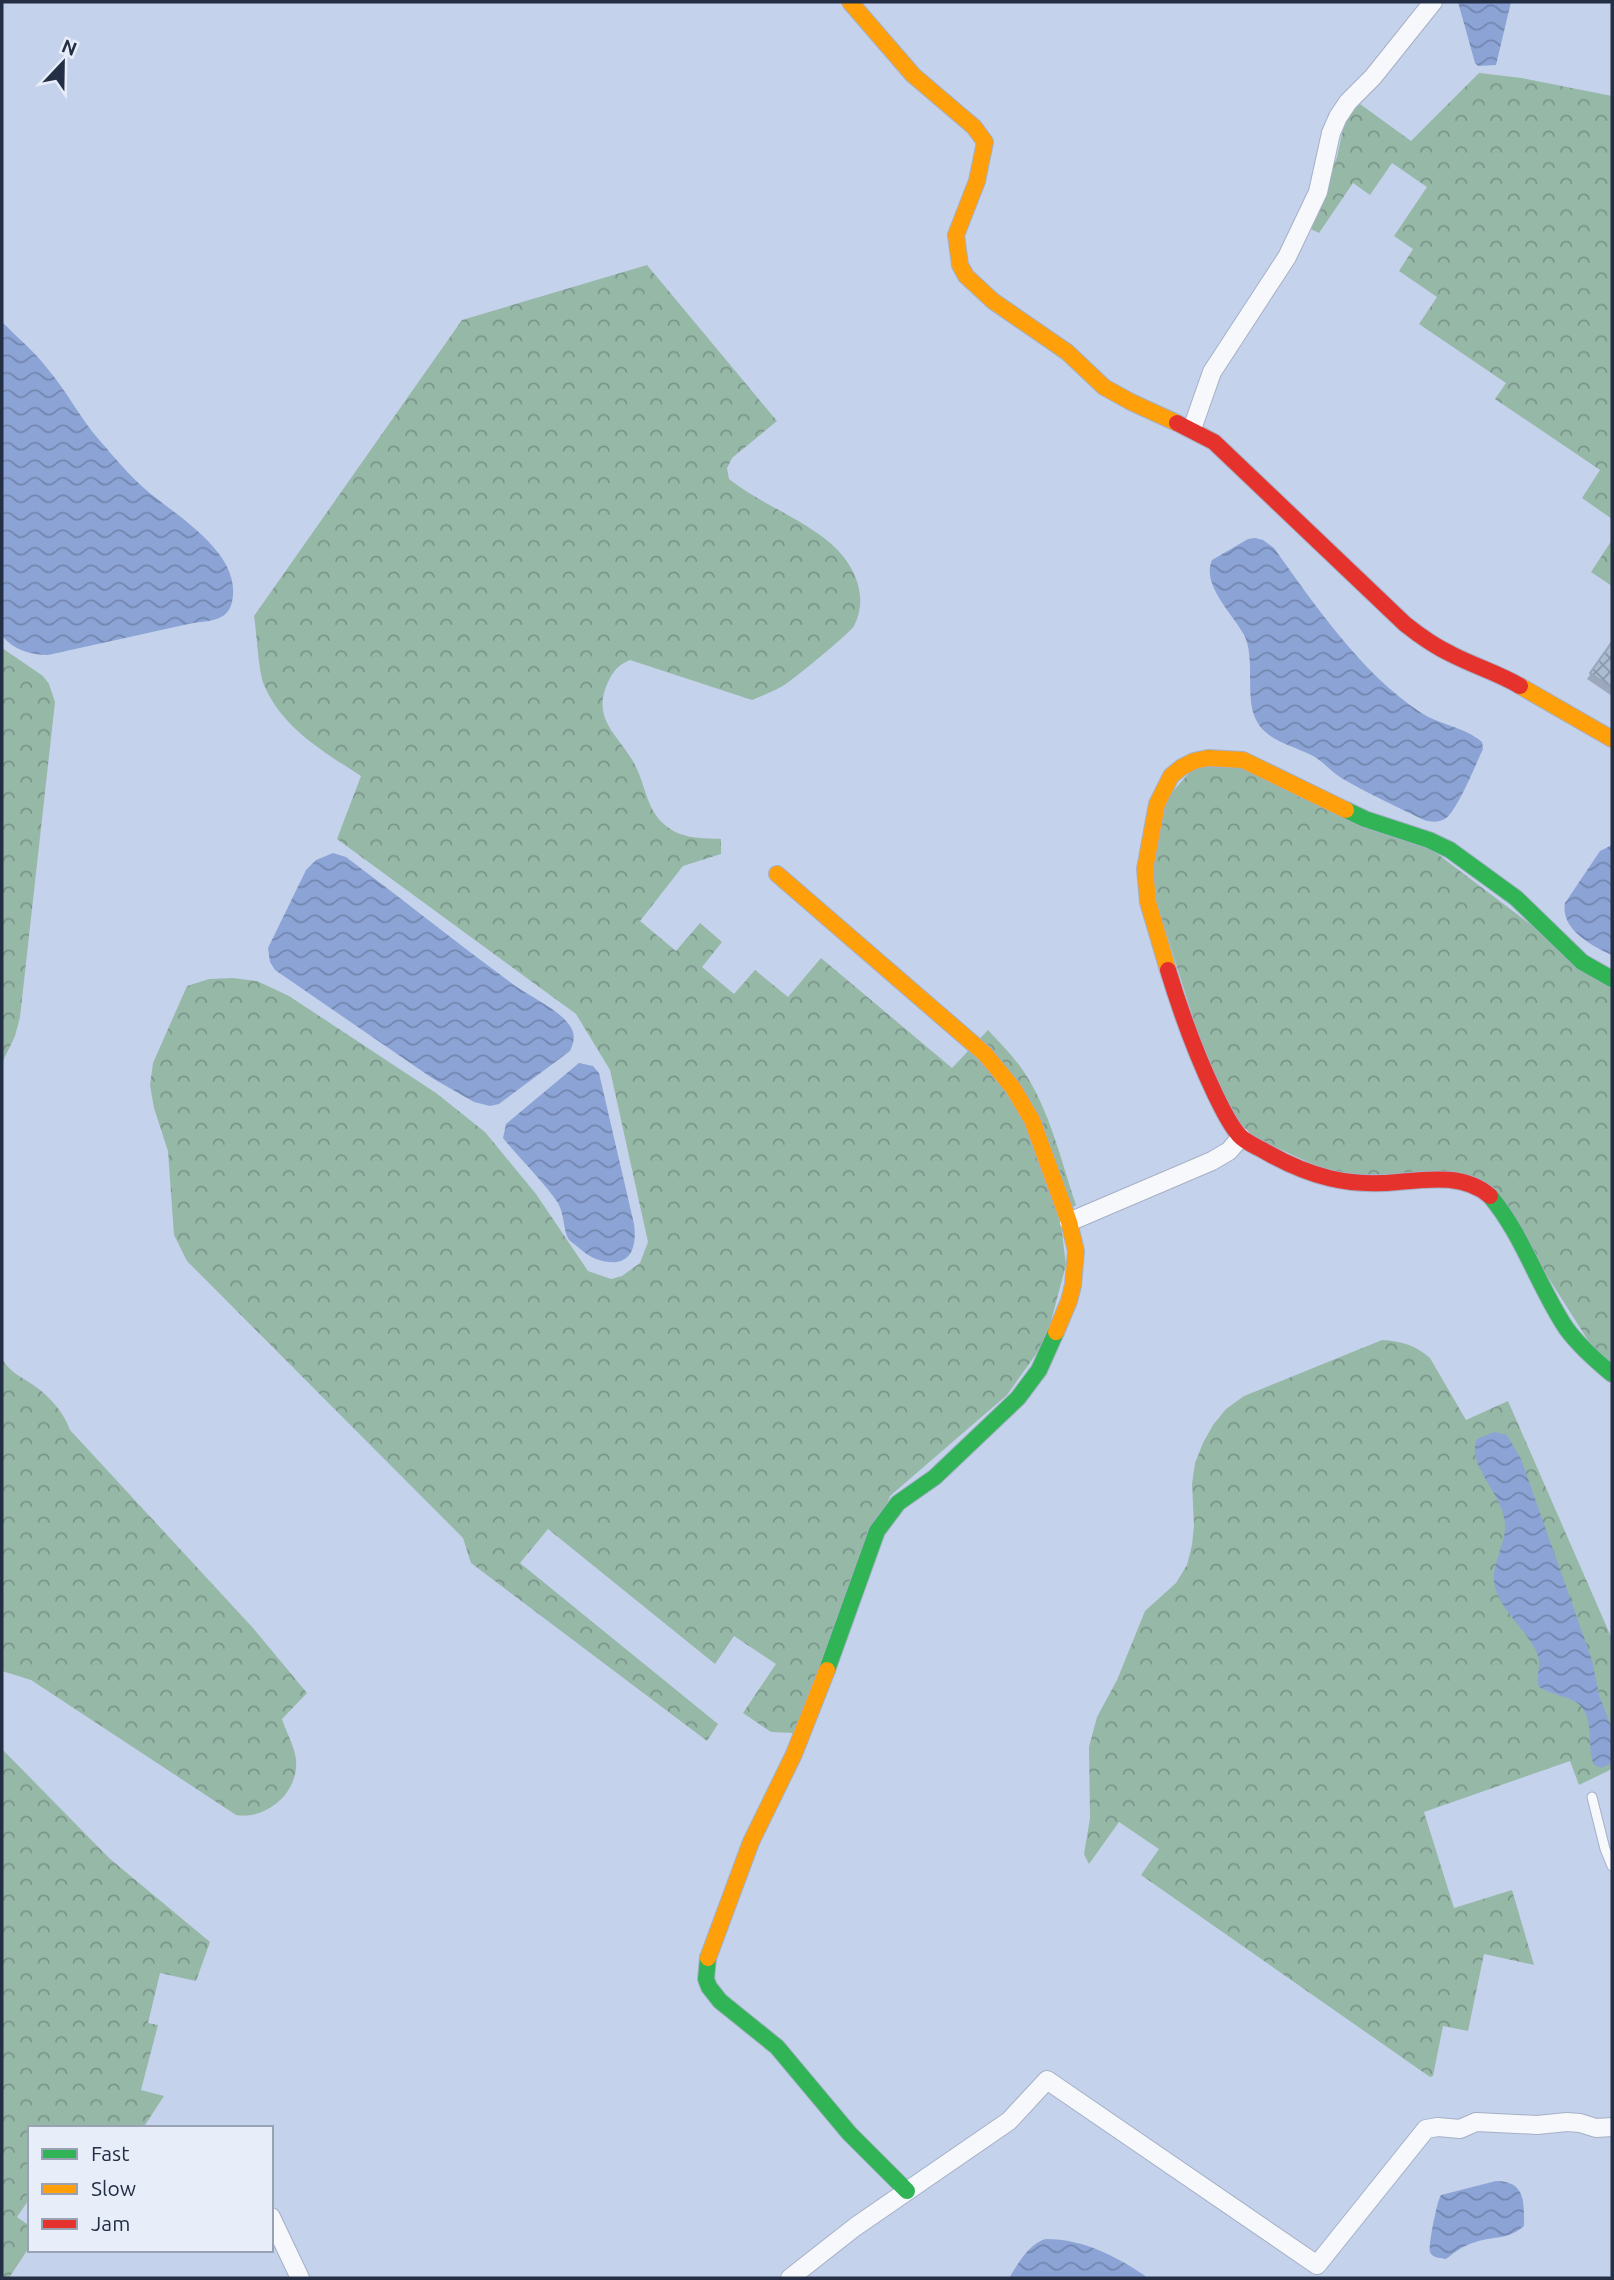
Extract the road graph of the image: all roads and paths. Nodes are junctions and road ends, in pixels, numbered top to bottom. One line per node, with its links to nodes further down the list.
1 (850, 2): 3 (street)
2 (1433, 2): 3 (street)
3 (1192, 429): 4 (street)
4 (1612, 739)
5 (777, 874): 8 (street)
6 (1612, 979): 7 (street)
7 (1241, 1137): 8 (street); 9 (street)
8 (1069, 1223): 13 (street)
9 (1612, 1374)
10 (1592, 1797): 11 (lane)
11 (1612, 1866)
12 (1612, 2127): 13 (street)
13 (907, 2191): 16 (street)
14 (273, 2221): 15 (street)
15 (300, 2278)
16 (790, 2278)

